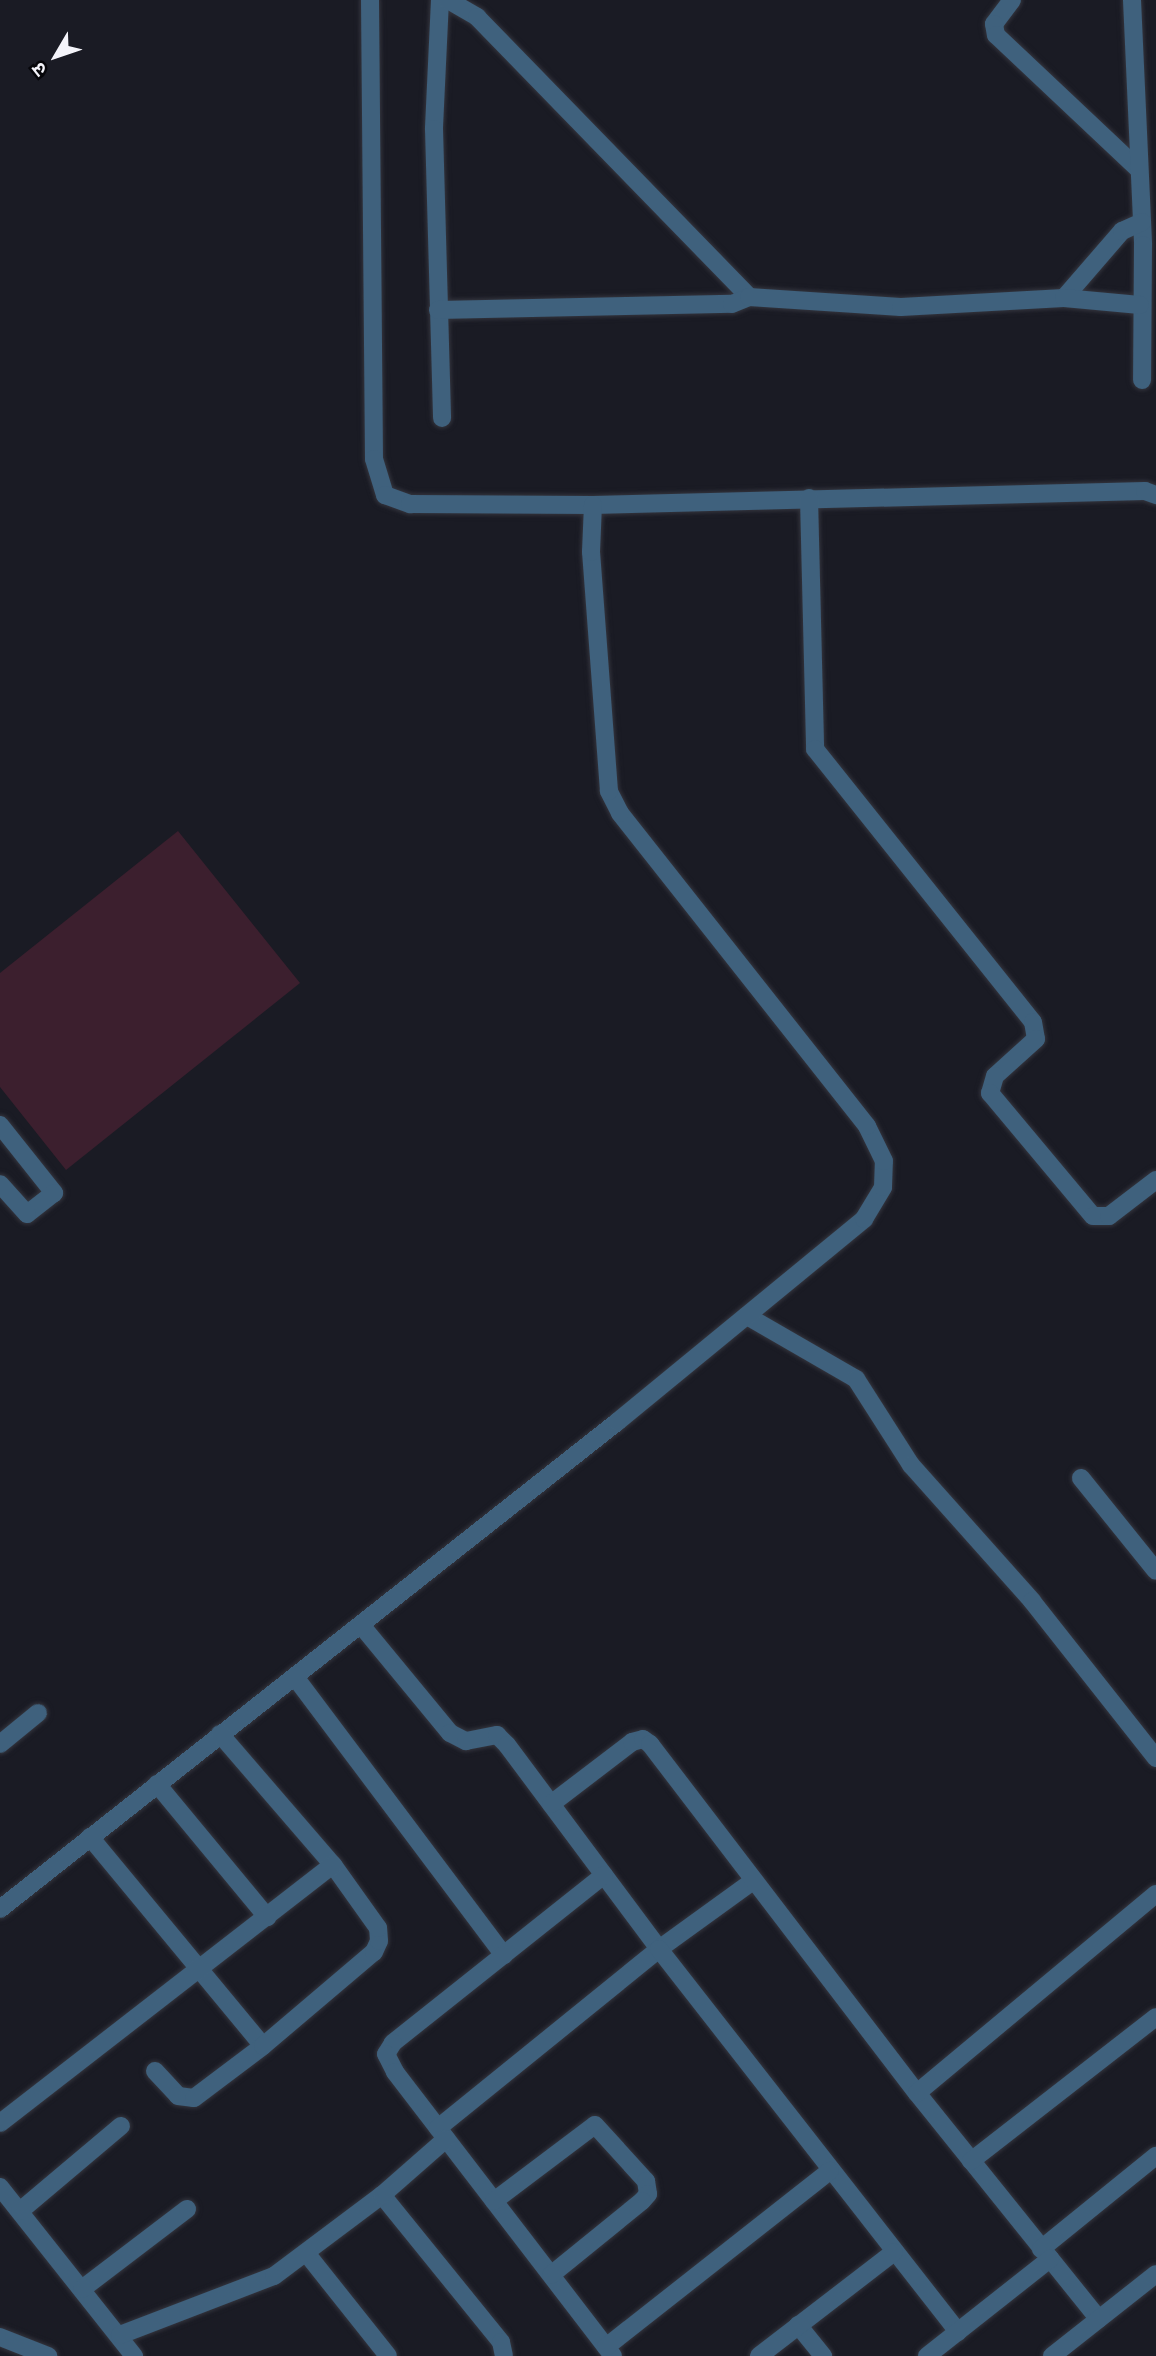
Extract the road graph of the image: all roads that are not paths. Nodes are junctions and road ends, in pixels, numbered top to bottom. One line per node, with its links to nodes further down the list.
1 (370, 0): 16 (street)
2 (440, 0): 11 (street)
3 (449, 0): 8 (street)
4 (1012, 0): 6 (street)
5 (1132, 0): 6 (street)
6 (1138, 169): 7 (street)
7 (1142, 222): 9 (street); 10 (street)
8 (749, 297): 9 (street); 11 (street)
9 (1065, 298): 10 (street)
10 (1140, 305): 12 (street)
11 (438, 310): 13 (street)
12 (1142, 380)
13 (442, 418)
14 (1156, 495): 15 (street)
15 (809, 498): 16 (street); 18 (street)
16 (593, 505): 20 (street)
17 (0, 1125): 19 (street)
18 (1156, 1180)
19 (0, 1184)
20 (747, 1316): 23 (street); 28 (street)
21 (1081, 1478): 22 (street)
22 (1156, 1571)
23 (360, 1625): 24 (street); 30 (street)
24 (295, 1677): 26 (street); 39 (street)
25 (38, 1713): 27 (street)
26 (220, 1734): 29 (street); 32 (street)
27 (0, 1744)
28 (1156, 1758)
29 (157, 1784): 31 (street); 37 (street)
30 (551, 1804): 33 (street); 34 (street)
31 (90, 1837): 36 (street); 40 (street)
32 (333, 1865): 37 (street); 42 (street)
33 (604, 1875): 38 (street); 39 (street)
34 (753, 1881): 38 (street); 44 (street)
35 (1156, 1894): 44 (street)
36 (0, 1909)
37 (267, 1917): 40 (street)
38 (659, 1949): 47 (street); 50 (street)
39 (504, 1955): 47 (street)
40 (199, 1972): 42 (street); 45 (street)
41 (1156, 2017): 49 (street)
42 (263, 2046): 43 (street)
43 (156, 2071)
44 (917, 2093): 49 (street)
45 (0, 2123)
46 (121, 2126): 55 (street)
47 (442, 2133): 52 (street); 53 (street)
48 (1156, 2156): 58 (street)
49 (971, 2161): 58 (street)
50 (830, 2171): 56 (street); 67 (street)
51 (0, 2187): 55 (street)
52 (382, 2195): 57 (street); 71 (street)
53 (494, 2201): 60 (street); 60 (street)
54 (187, 2209): 61 (street)
55 (20, 2211): 61 (street)
56 (894, 2252): 63 (street); 64 (street)
57 (307, 2254): 65 (street); 70 (street)
58 (1045, 2254): 62 (street); 64 (street)
59 (1156, 2274): 62 (street)
60 (551, 2275): 67 (street)
61 (82, 2289): 65 (street)
62 (1099, 2319): 75 (street)
63 (798, 2325): 72 (street); 73 (street)
64 (958, 2332): 74 (street)
65 (120, 2335): 69 (street)
66 (0, 2337): 68 (street)
67 (609, 2351)
68 (48, 2356)
69 (134, 2356)
70 (388, 2356)
71 (504, 2356)
72 (759, 2356)
73 (823, 2356)
74 (927, 2356)
75 (1052, 2356)

